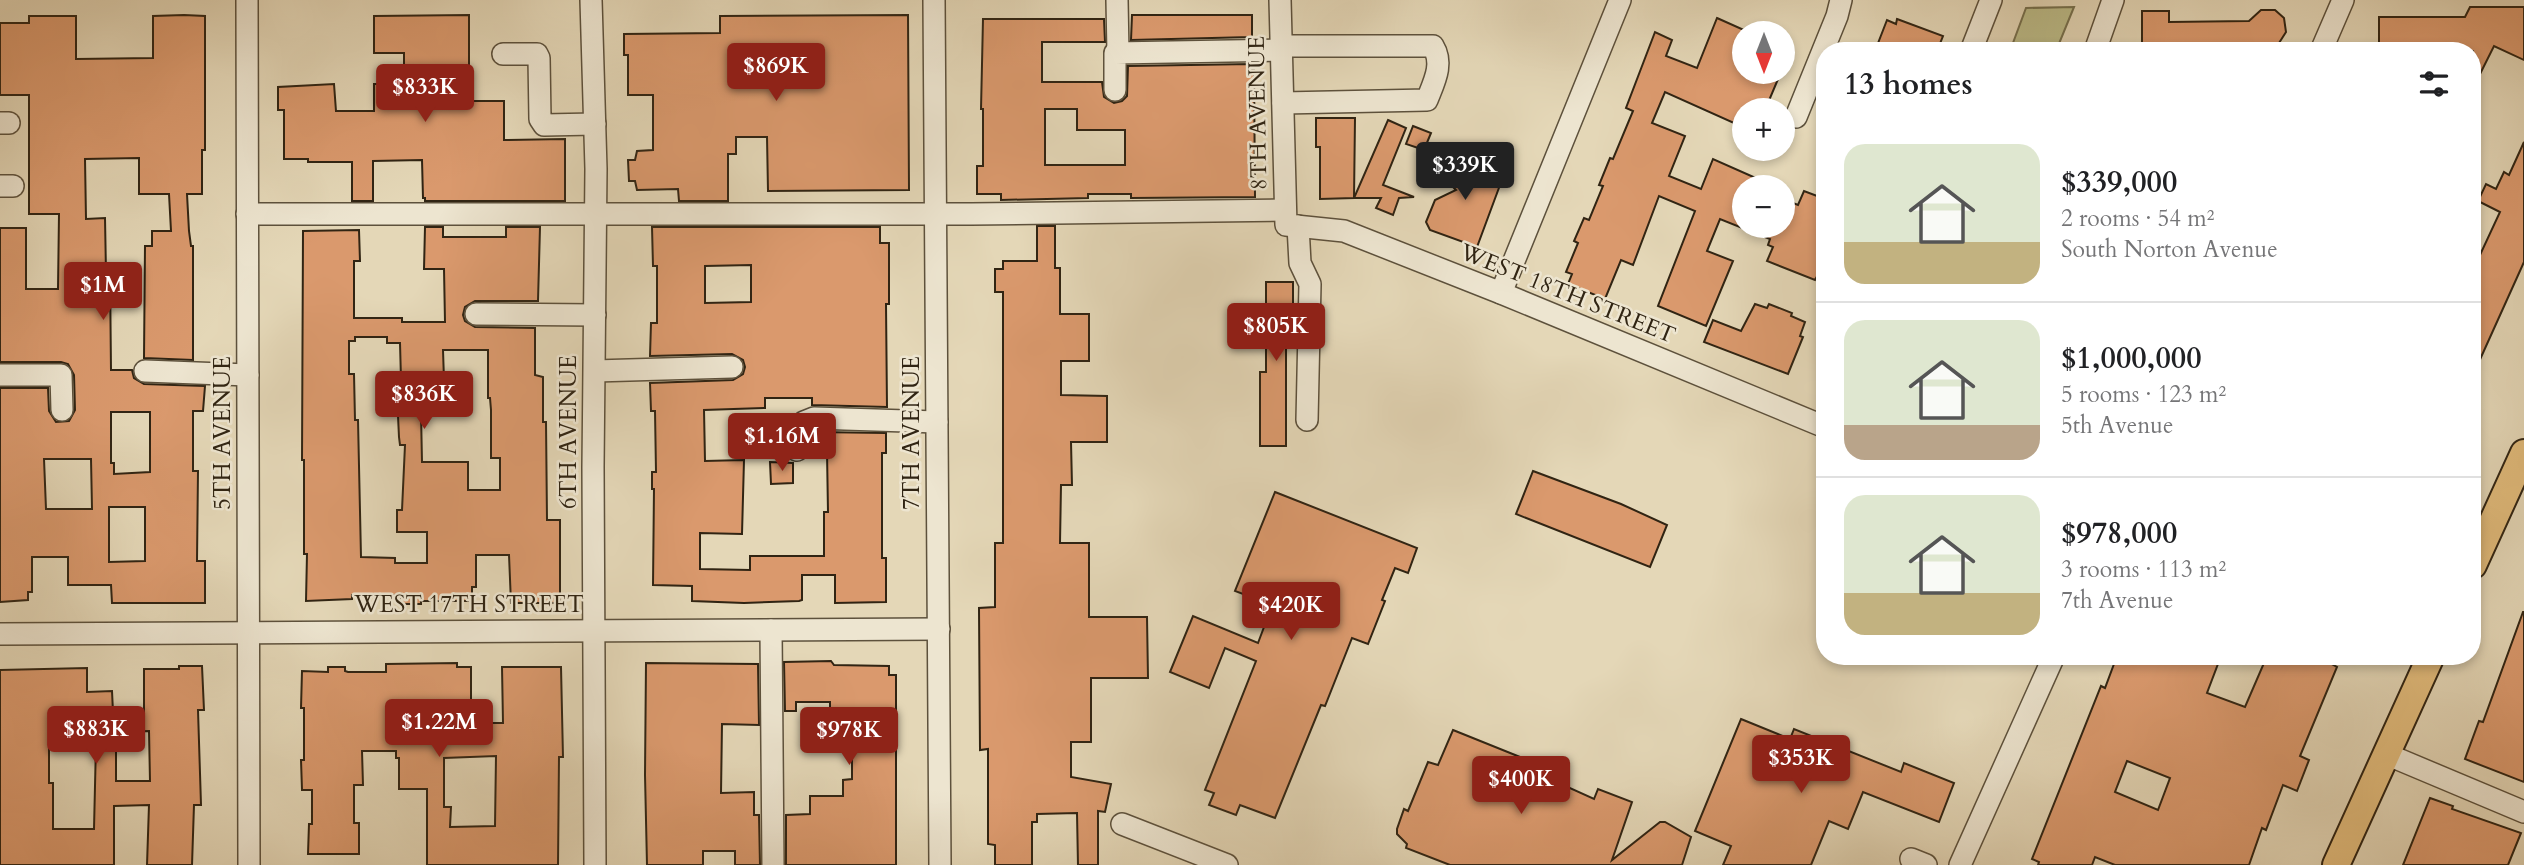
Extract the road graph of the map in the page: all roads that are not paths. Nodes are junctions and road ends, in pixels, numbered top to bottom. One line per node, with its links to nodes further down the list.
1 (247, 0): 24 (street, 5TH AVENUE)
2 (592, 0): 22 (street, 6TH AVENUE)
3 (934, 0): 23 (street, 7TH AVENUE)
4 (1117, 0): 16 (street)
5 (1280, 0): 15 (street, 8TH AVENUE)
6 (1620, 0): 27 (street)
7 (1840, 0): 11 (street)
8 (1991, 0): 12 (street)
9 (2113, 0): 13 (street)
10 (2343, 0): 14 (street)
11 (1826, 42)
12 (1974, 42)
13 (2098, 42)
14 (2324, 42)
15 (1282, 48): 16 (street); 20 (street, 8TH AVENUE); 20 (street)
16 (1118, 52): 19 (street)
17 (502, 54): 22 (street)
18 (1816, 68): 21 (street)
19 (1115, 90)
20 (1283, 103): 26 (street, 8TH AVENUE)
21 (1796, 117)
22 (595, 124): 25 (street, 6TH AVENUE)
23 (936, 213): 25 (street, WEST 18TH STREET); 26 (street, WEST 18TH STREET); 38 (street, 7TH AVENUE)
24 (247, 214): 25 (street, WEST 18TH STREET); 34 (street, 5TH AVENUE)
25 (595, 214): 29 (street, 6TH AVENUE)
26 (1290, 220): 27 (street, WEST 18TH STREET); 37 (street, 8TH AVENUE)
27 (1501, 293): 36 (street, WEST 18TH STREET)
28 (476, 314): 29 (street)
29 (595, 315): 32 (street, 6TH AVENUE)
30 (732, 367): 32 (street)
31 (145, 371): 34 (street)
32 (595, 371): 43 (street, 6TH AVENUE)
33 (0, 375): 35 (street)
34 (248, 375): 45 (street, 5TH AVENUE)
35 (62, 410)
36 (1816, 419)
37 (1307, 420)
38 (937, 422): 39 (street); 42 (street, 7TH AVENUE)
39 (797, 450)
40 (2524, 453): 41 (main road)
41 (2481, 547)
42 (939, 629): 44 (street, WEST 17TH STREET); 55 (street, 7TH AVENUE)
43 (594, 630): 44 (street, WEST 17TH STREET); 45 (street, WEST 17TH STREET); 53 (street, 6TH AVENUE)
44 (771, 630): 54 (street)
45 (249, 632): 46 (street, WEST 17TH STREET); 52 (street, 5TH AVENUE)
46 (0, 634)
47 (2050, 665): 57 (street)
48 (2427, 665): 49 (main road)
49 (2386, 754): 50 (street); 58 (main road)
50 (2524, 812)
51 (1122, 824): 56 (street)
52 (249, 865)
53 (595, 865)
54 (773, 865)
55 (940, 865)
56 (1227, 865)
57 (1960, 865)
58 (2336, 865)

